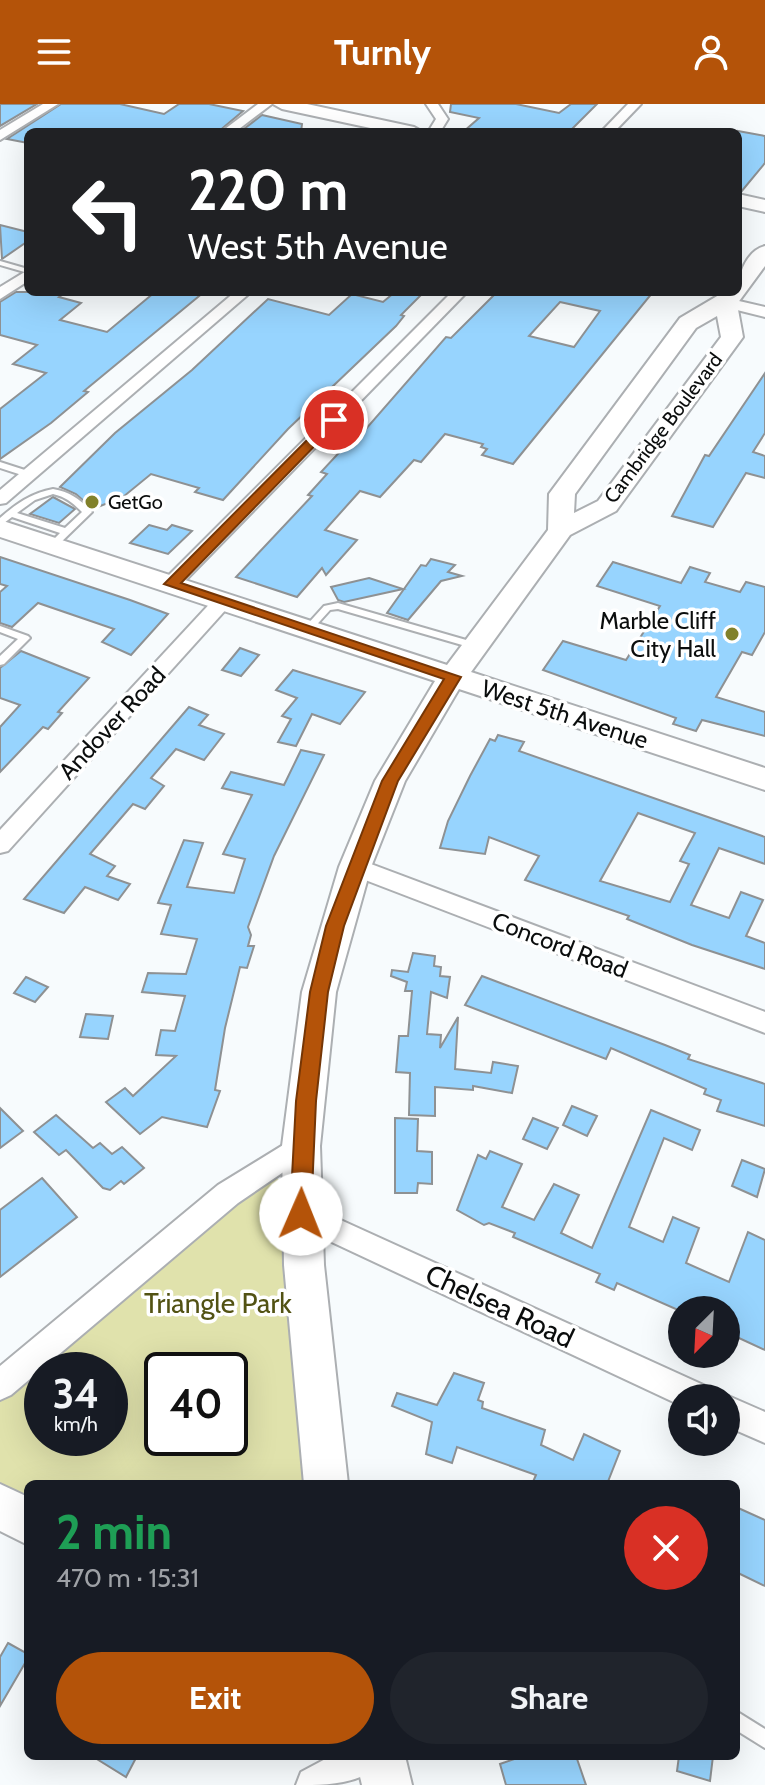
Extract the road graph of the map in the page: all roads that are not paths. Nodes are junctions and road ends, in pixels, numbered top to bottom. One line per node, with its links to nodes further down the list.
1 (52, 104): 10 (street)
2 (266, 104): 6 (street)
3 (282, 104): 7 (street)
4 (432, 104): 8 (street)
5 (635, 104): 9 (street)
6 (233, 128)
7 (395, 128)
8 (436, 128)
9 (611, 128)
10 (0, 136)
11 (742, 201): 12 (street)
12 (765, 206)
13 (765, 252): 17 (street, Cambridge Boulevard)
14 (0, 263): 15 (lane)
15 (24, 271)
16 (24, 275): 18 (street)
17 (742, 282)
18 (0, 294)
19 (239, 296): 26 (street)
20 (456, 296): 32 (street)
21 (730, 296): 30 (street, Cambridge Boulevard)
22 (733, 296): 30 (street, Cambridge Boulevard)
23 (737, 296): 24 (street)
24 (765, 312)
25 (0, 465): 26 (lane)
26 (28, 474): 27 (street)
27 (0, 498): 28 (lane)
28 (21, 505): 29 (lane); 31 (lane)
29 (4, 522): 31 (street, West 5th Avenue)
30 (561, 530): 36 (street, Cambridge Boulevard)
31 (60, 539): 32 (street, West 5th Avenue)
32 (171, 584): 33 (street, West 5th Avenue)
33 (223, 601): 35 (street, West 5th Avenue); 40 (street, Andover Road)
34 (0, 629): 37 (lane)
35 (308, 629): 36 (lane); 38 (street, West 5th Avenue)
36 (476, 646): 38 (street, Cambridge Boulevard)
37 (0, 662)
38 (453, 677): 39 (street, West 5th Avenue); 41 (street, Cambridge Boulevard)
39 (765, 779)
40 (0, 845)
41 (355, 867): 42 (street, Concord Road); 43 (street, Cambridge Boulevard)
42 (765, 1023)
43 (301, 1146): 44 (street, Cambridge Boulevard); 46 (street)
44 (301, 1214): 45 (street, Chelsea Road); 49 (street, Cambridge Boulevard)
45 (669, 1384)
46 (0, 1385)
47 (740, 1416): 48 (street)
48 (765, 1428)
49 (325, 1480)
50 (0, 1506): 51 (street)
51 (24, 1520)
52 (740, 1723): 53 (lane)
53 (765, 1739)
54 (359, 1760): 56 (street)
55 (381, 1760): 57 (street)
56 (314, 1785)
57 (387, 1785)

